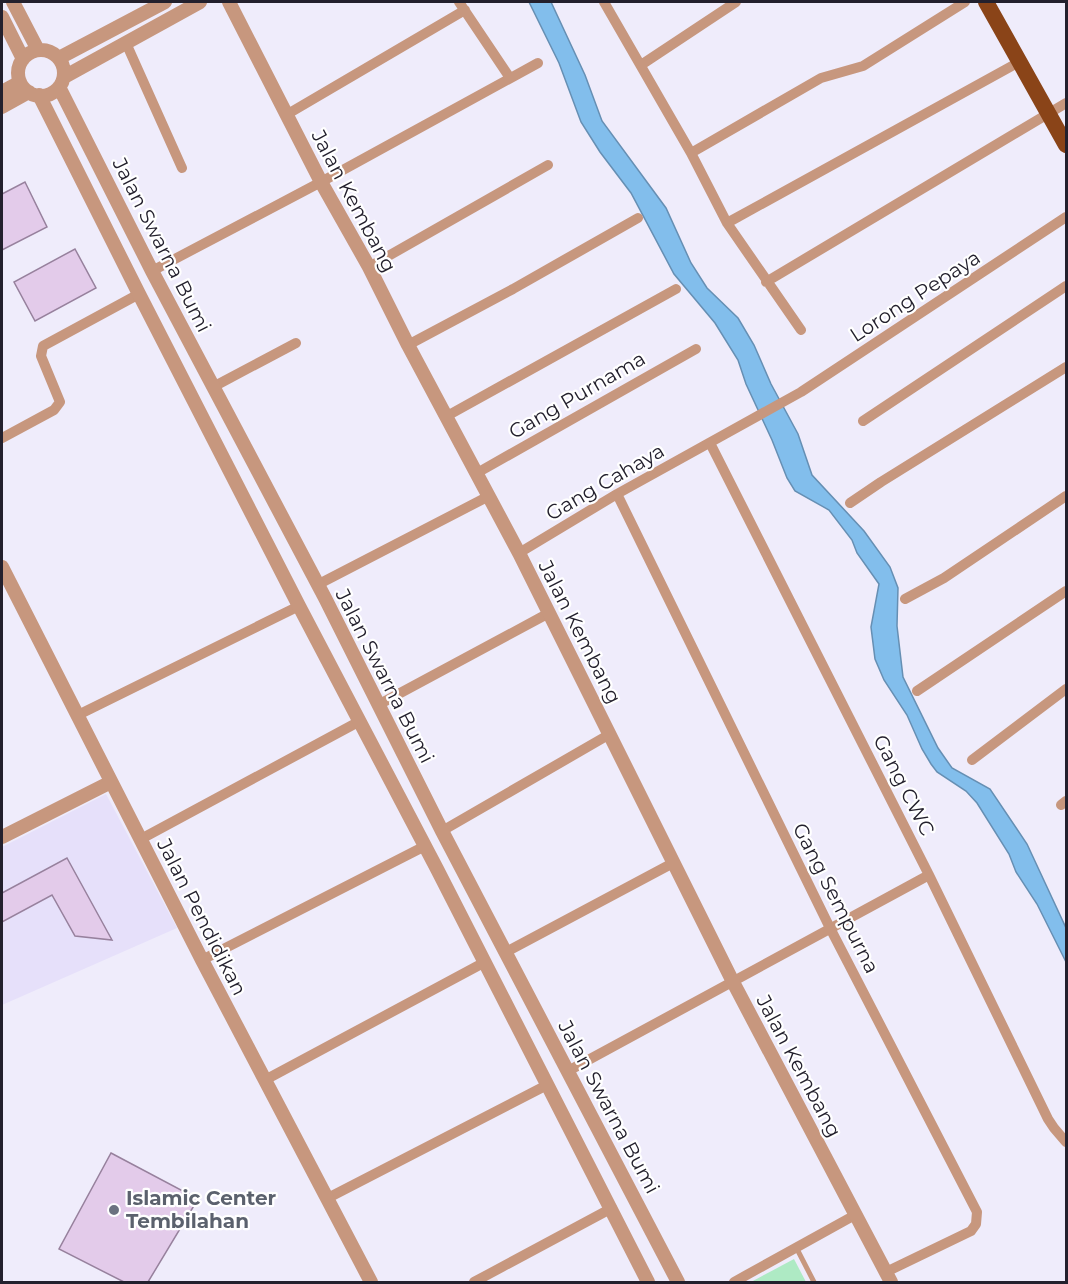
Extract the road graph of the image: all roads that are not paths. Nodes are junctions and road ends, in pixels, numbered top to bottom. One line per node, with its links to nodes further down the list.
1 (13, 2): 12 (street)
2 (165, 2): 13 (street)
3 (200, 2): 11 (street)
4 (229, 2): 25 (street, Jalan Kembang)
5 (604, 2): 17 (street)
6 (736, 2): 17 (street)
7 (965, 2): 27 (street)
8 (987, 2): 15 (highway)
9 (462, 6): 18 (street); 25 (street)
10 (2, 17): 14 (street)
11 (126, 43): 19 (street); 29 (street)
12 (38, 50): 13 (street); 14 (street)
13 (59, 58): 19 (street)
14 (23, 59): 20 (street)
15 (1021, 61): 24 (highway); 33 (street)
16 (538, 63): 18 (street)
17 (640, 65): 27 (street)
18 (510, 78): 30 (street)
19 (61, 82): 20 (street); 35 (street, Jalan Swarna Bumi)
20 (29, 89): 21 (street); 23 (street); 39 (street)
21 (2, 92)
22 (1066, 103): 24 (street)
23 (2, 107)
24 (1049, 114): 26 (highway); 36 (street)
25 (286, 115): 30 (street, Jalan Kembang)
26 (1066, 145)
27 (691, 153): 33 (street)
28 (548, 165): 34 (street)
29 (182, 168)
30 (321, 182): 34 (street, Jalan Kembang); 35 (street)
31 (1066, 217): 47 (street, Lorong Pepaya)
32 (638, 218): 42 (street)
33 (727, 223): 36 (street)
34 (369, 267): 42 (street, Jalan Kembang)
35 (152, 271): 45 (street, Jalan Swarna Bumi)
36 (766, 282): 40 (street)
37 (1066, 286): 48 (street)
38 (676, 289): 46 (street)
39 (139, 294): 49 (street); 61 (street)
40 (801, 330)
41 (296, 343): 45 (street)
42 (408, 345): 46 (street, Jalan Kembang)
43 (696, 349): 51 (street, Gang Purnama)
44 (1066, 367): 55 (street)
45 (213, 387): 58 (street, Jalan Swarna Bumi)
46 (447, 416): 51 (street, Jalan Kembang)
47 (760, 416): 50 (street, Gang Cahaya)
48 (863, 421)
49 (2, 438)
50 (710, 443): 52 (street, Gang Cahaya); 80 (street, Gang CWC)
51 (477, 473): 53 (street, Jalan Kembang)
52 (617, 494): 56 (street, Gang Cahaya); 81 (street, Gang Sempurna)
53 (489, 496): 56 (street, Jalan Kembang); 58 (street)
54 (1066, 496): 60 (street)
55 (850, 503)
56 (519, 553): 62 (street, Jalan Kembang)
57 (2, 567): 68 (street, Jalan Pendidikan)
58 (317, 585): 63 (street, Jalan Swarna Bumi)
59 (1066, 591): 66 (street)
60 (904, 599)
61 (299, 606): 64 (street); 68 (street)
62 (549, 613): 67 (street); 70 (street, Jalan Kembang)
63 (334, 618): 64 (street); 67 (street, Jalan Swarna Bumi)
64 (313, 630): 69 (street)
65 (1066, 689): 71 (street)
66 (917, 691)
67 (378, 705): 73 (street, Jalan Swarna Bumi)
68 (78, 715): 72 (street, Jalan Pendidikan)
69 (360, 721): 75 (street); 76 (street)
70 (610, 734): 73 (street); 78 (street, Jalan Kembang)
71 (972, 760)
72 (111, 782): 74 (street); 75 (street, Jalan Pendidikan)
73 (442, 831): 77 (street, Jalan Swarna Bumi)
74 (2, 837)
75 (141, 839): 83 (street, Jalan Pendidikan)
76 (425, 846): 79 (street); 83 (street)
77 (457, 858): 79 (street); 82 (street, Jalan Swarna Bumi)
78 (673, 863): 82 (street); 85 (street, Jalan Kembang)
79 (437, 869): 84 (street)
80 (929, 875): 81 (street); 90 (street, Gang CWC)
81 (830, 928): 85 (street); 96 (street, Gang Sempurna)
82 (506, 952): 86 (street, Jalan Swarna Bumi)
83 (202, 960): 87 (street, Jalan Pendidikan)
84 (485, 962): 87 (street); 88 (street)
85 (733, 982): 86 (street); 94 (street, Jalan Kembang)
86 (568, 1071): 89 (street, Jalan Swarna Bumi)
87 (265, 1080): 92 (street, Jalan Pendidikan)
88 (547, 1085): 91 (street); 92 (street)
89 (600, 1132): 91 (street); 100 (street, Jalan Swarna Bumi)
90 (1066, 1142)
91 (577, 1144): 93 (street)
92 (326, 1199): 97 (street, Jalan Pendidikan)
93 (612, 1208): 98 (street); 99 (street)
94 (855, 1215): 95 (street); 96 (street, Jalan Kembang)
95 (797, 1249): 101 (street); 102 (lane)
96 (889, 1277)
97 (371, 1282)
98 (474, 1282)
99 (648, 1282)
100 (678, 1282)
101 (734, 1282)
102 (814, 1282)

